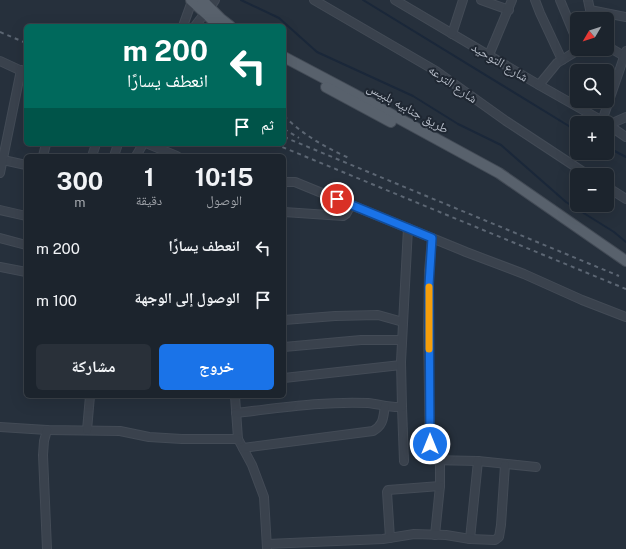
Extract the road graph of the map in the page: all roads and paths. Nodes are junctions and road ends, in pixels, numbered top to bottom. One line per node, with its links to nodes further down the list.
1 (195, 0): 10 (main road); 14 (street)
2 (314, 0): 40 (street, شارع الترعه)
3 (463, 0): 19 (street)
4 (481, 0): 11 (street)
5 (512, 0): 11 (street)
6 (535, 0): 25 (street)
7 (560, 0): 18 (street)
8 (588, 0): 12 (street)
9 (400, 1): 19 (street, شارع التوحيد)
10 (210, 7): 15 (street); 16 (main road); 17 (main road)
11 (508, 10): 22 (street)
12 (590, 10): 13 (street)
13 (626, 17)
14 (184, 24)
15 (197, 24)
16 (218, 24)
17 (227, 24)
18 (570, 24)
19 (452, 34): 22 (street, شارع التوحيد)
20 (614, 50): 21 (street)
21 (625, 54): 31 (street)
22 (489, 55): 29 (street, شارع التوحيد)
23 (570, 55): 25 (street)
24 (286, 59): 43 (main road, طريق جنابيه بلبيس)
25 (562, 60): 29 (street)
26 (0, 61): 28 (street)
27 (286, 66): 43 (main road, طريق جنابيه بلبيس)
28 (23, 71): 38 (street)
29 (538, 85): 30 (street, شارع التوحيد)
30 (593, 116)
31 (608, 116)
32 (626, 117): 33 (street)
33 (614, 121)
34 (614, 129): 35 (street, شارع التوحيد)
35 (626, 137)
36 (153, 146): 37 (street)
37 (172, 154)
38 (3, 160): 39 (street); 41 (street)
39 (24, 165)
40 (578, 168)
41 (0, 173)
42 (286, 182): 46 (street)
43 (517, 186): 54 (main road, طريق جنابيه بلبيس)
44 (614, 191): 45 (street)
45 (626, 199)
46 (351, 205): 48 (street); 50 (street)
47 (0, 210): 49 (street)
48 (286, 212)
49 (24, 214)
50 (408, 228): 52 (street); 59 (street)
51 (0, 238): 53 (street)
52 (432, 238): 57 (street); 75 (street)
53 (24, 244)
54 (626, 261)
55 (0, 267): 56 (street)
56 (24, 272)
57 (626, 316)
58 (286, 320): 59 (street)
59 (403, 322): 60 (street)
60 (402, 340): 61 (street); 62 (street)
61 (286, 347)
62 (401, 365): 63 (street); 67 (street)
63 (286, 378)
64 (90, 398): 71 (street)
65 (235, 398): 68 (street)
66 (385, 406): 67 (street); 68 (street); 73 (street)
67 (402, 407): 74 (street)
68 (236, 414): 72 (street)
69 (0, 427): 70 (street)
70 (47, 430): 71 (street); 84 (street)
71 (87, 430): 72 (street)
72 (238, 439): 73 (street)
73 (243, 448): 83 (street)
74 (404, 461)
75 (440, 461): 76 (street); 79 (street)
76 (478, 461): 77 (street); 82 (street)
77 (505, 464): 78 (street); 82 (street)
78 (536, 467)
79 (440, 486): 80 (street); 81 (street)
80 (435, 535): 81 (street); 82 (street)
81 (390, 538): 83 (street)
82 (470, 540)
83 (267, 547)
84 (47, 549)

